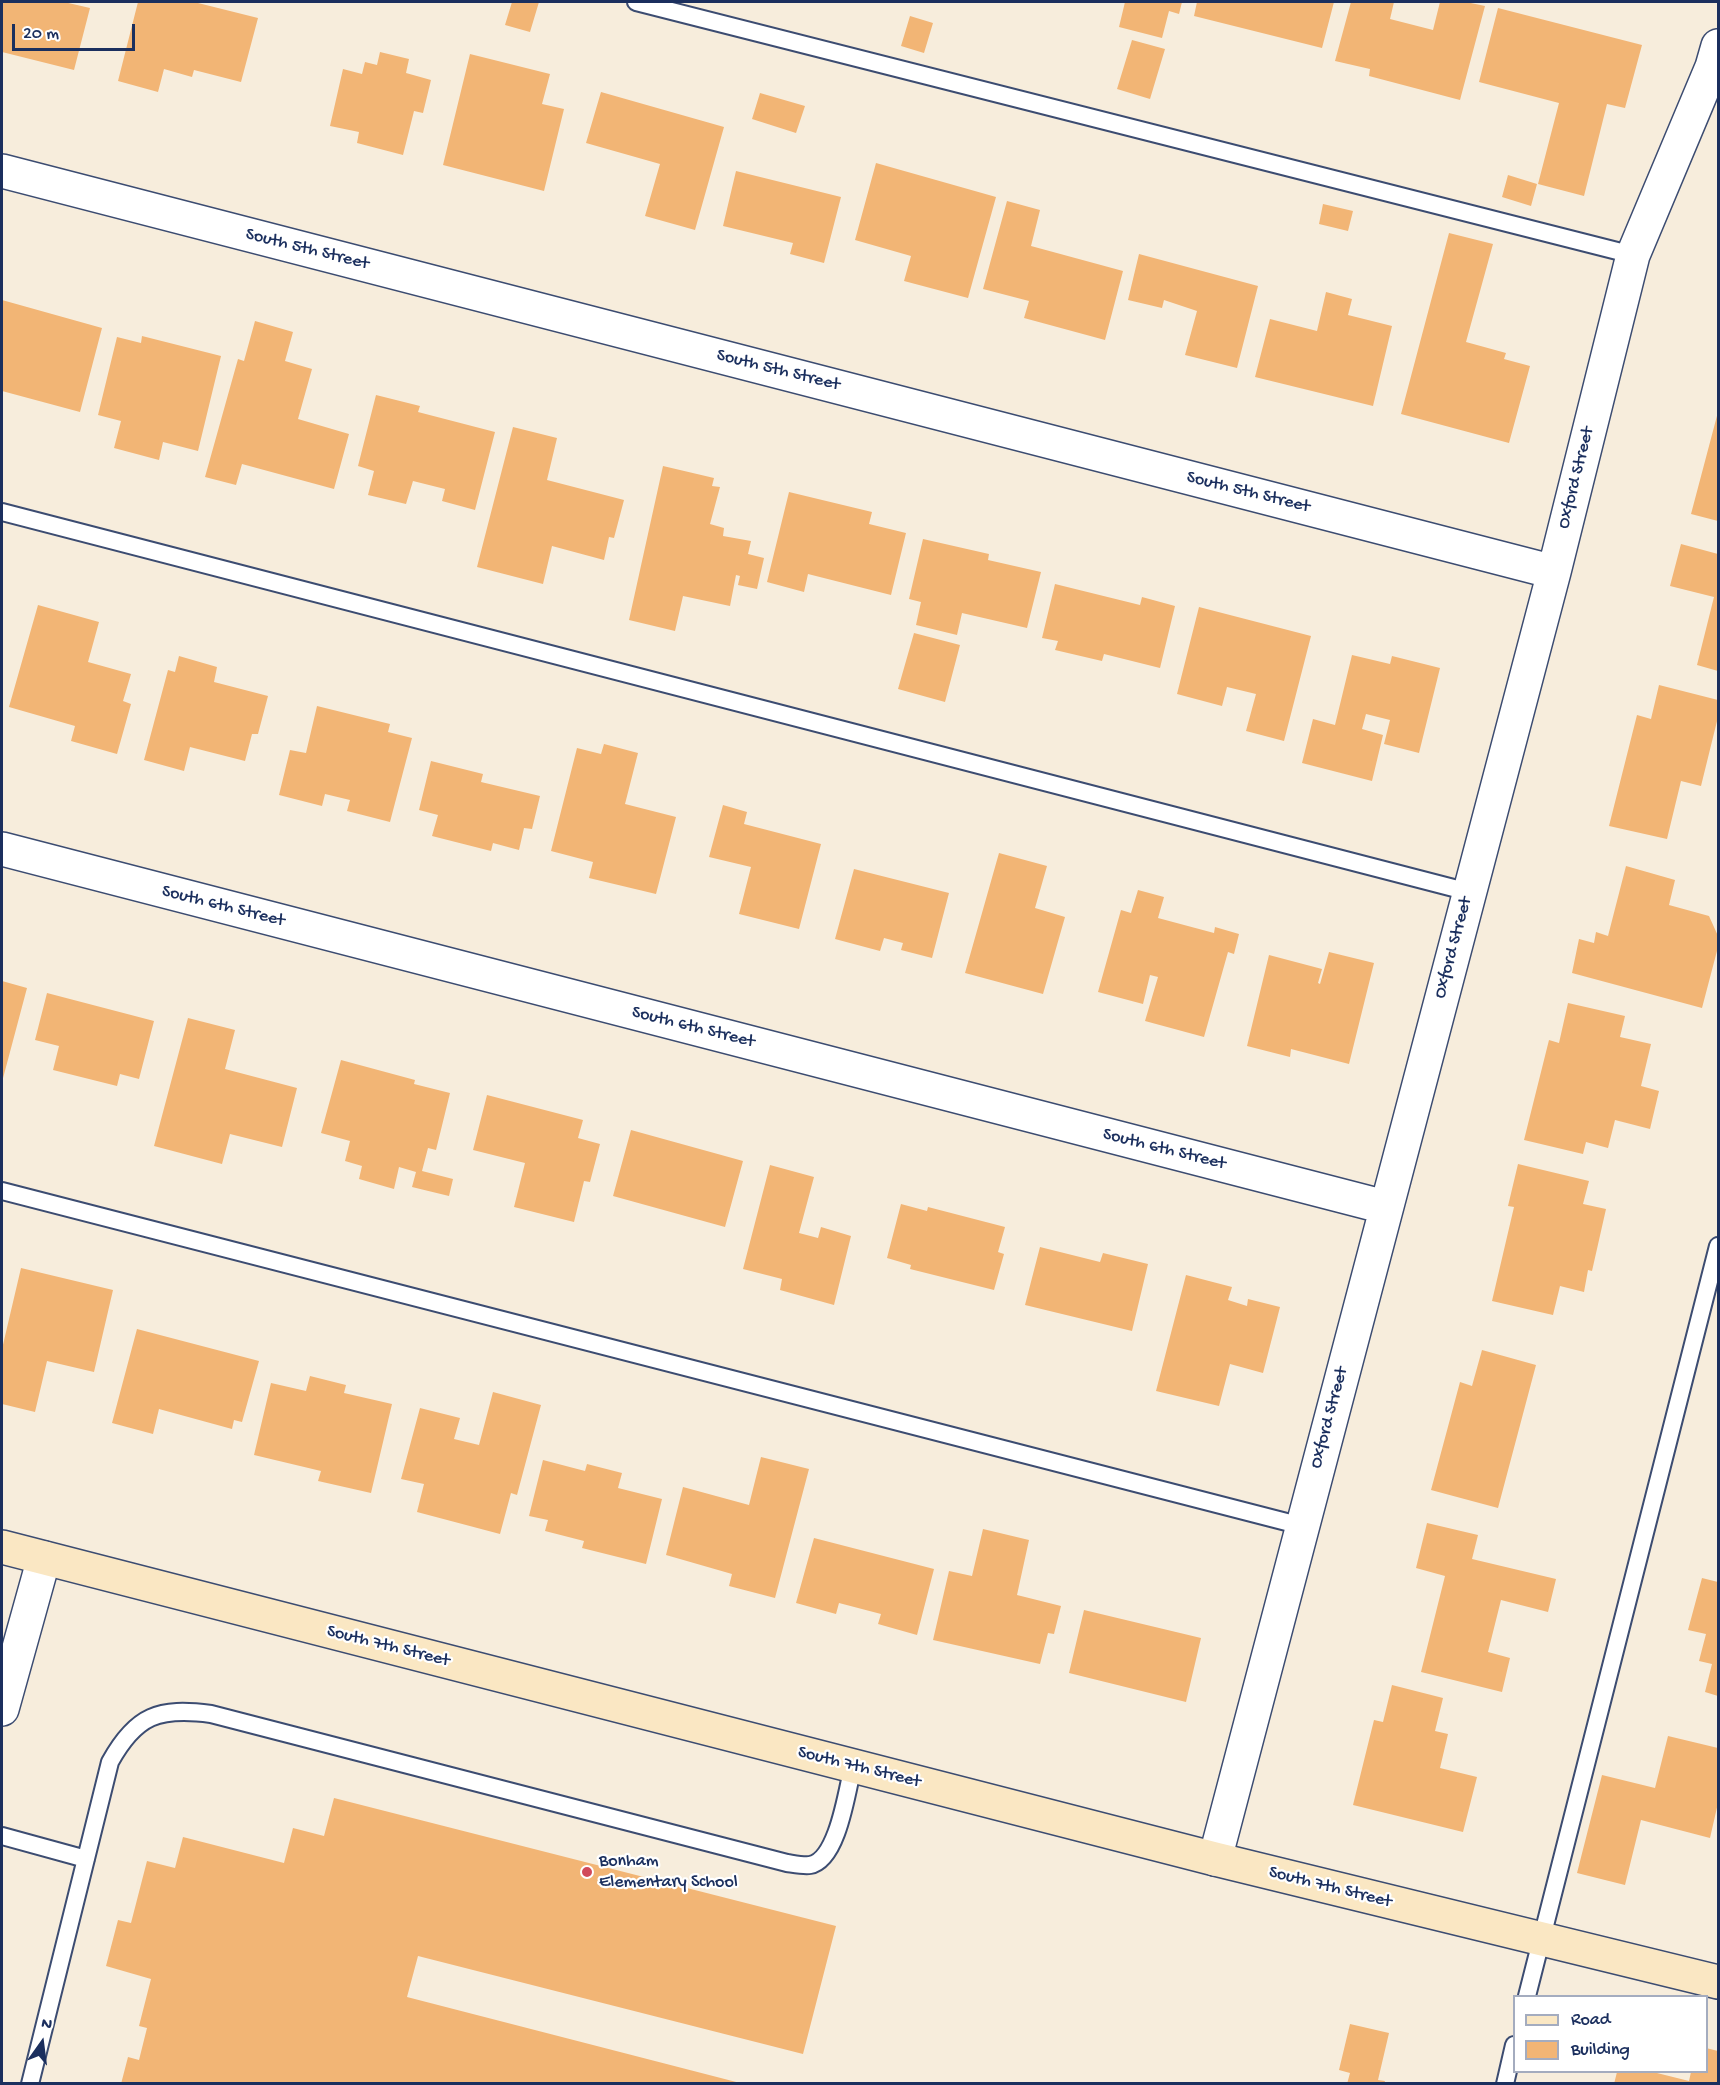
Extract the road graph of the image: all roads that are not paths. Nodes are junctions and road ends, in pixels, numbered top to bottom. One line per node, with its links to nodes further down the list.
1 (636, 2): 4 (lane)
2 (1719, 46): 4 (street, Oxford Street)
3 (2, 171): 6 (street, South 5th Street)
4 (1633, 255): 6 (street, Oxford Street)
5 (2, 512): 8 (lane)
6 (1554, 572): 8 (street, Oxford Street)
7 (2, 849): 10 (street, South 6th Street)
8 (1469, 892): 10 (street, Oxford Street)
9 (2, 1191): 12 (lane)
10 (1385, 1207): 12 (street, Oxford Street)
11 (1719, 1245): 20 (lane)
12 (1302, 1526): 19 (street, Oxford Street)
13 (2, 1547): 14 (main road, South 7th Street)
14 (44, 1558): 15 (street); 16 (main road, South 7th Street)
15 (2, 1709)
16 (853, 1766): 18 (lane); 19 (main road, South 7th Street)
17 (2, 1836): 18 (lane)
18 (86, 1858): 24 (lane)
19 (1215, 1859): 20 (main road, South 7th Street)
20 (1542, 1939): 21 (main road, South 7th Street); 22 (lane)
21 (1719, 1982)
22 (1527, 1995)
23 (1513, 2052): 25 (lane)
24 (30, 2084)
25 (1504, 2084)

